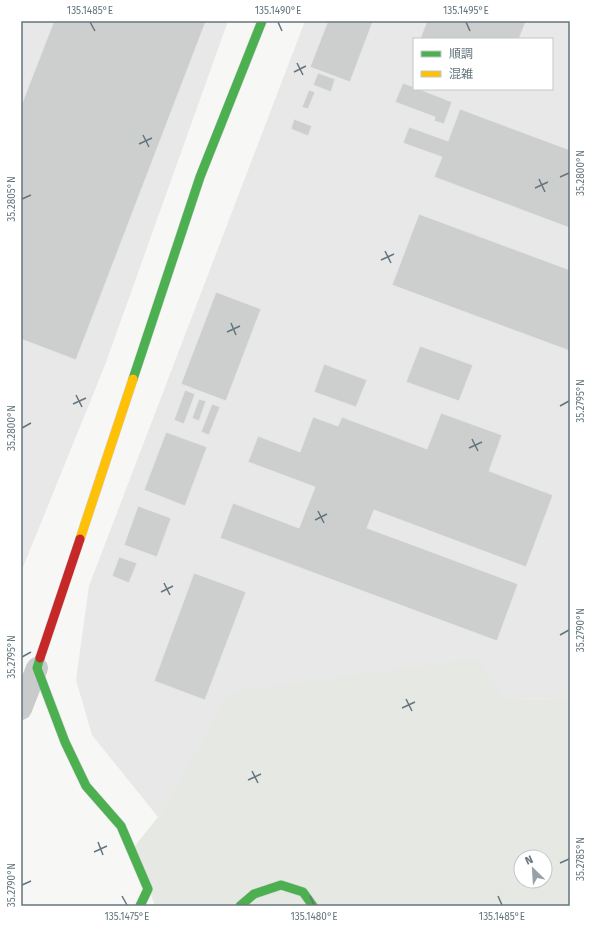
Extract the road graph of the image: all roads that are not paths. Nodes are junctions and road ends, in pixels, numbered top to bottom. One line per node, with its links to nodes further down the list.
1 (262, 21): 2 (street)
2 (37, 668): 3 (street); 4 (street)
3 (21, 709)
4 (140, 906)
5 (240, 906): 6 (street)
6 (313, 906)

